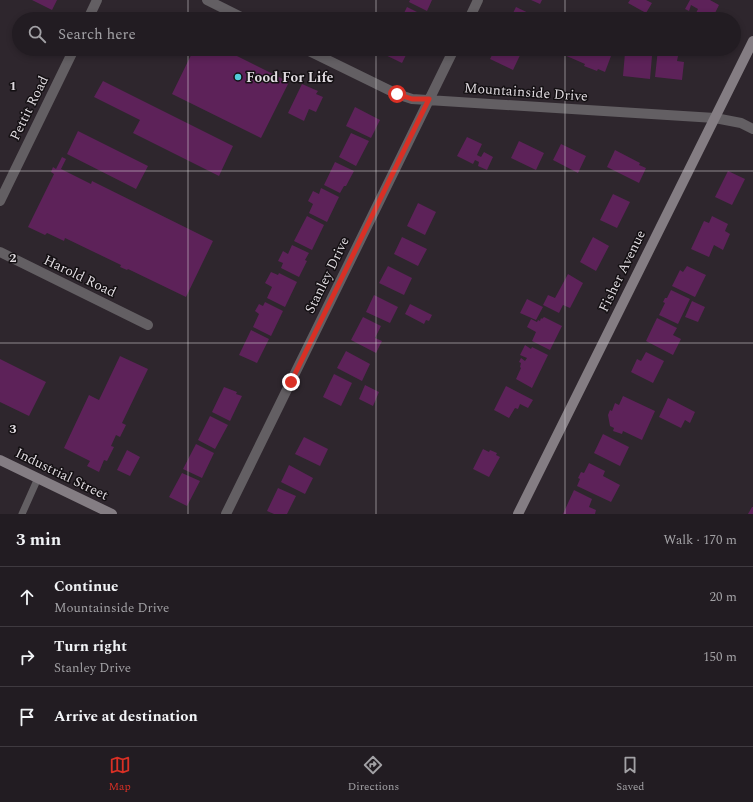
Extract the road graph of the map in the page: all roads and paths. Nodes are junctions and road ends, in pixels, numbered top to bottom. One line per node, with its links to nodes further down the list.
1 (97, 0): 4 (street)
2 (207, 0): 5 (street)
3 (478, 0): 6 (street)
4 (91, 12)
5 (231, 12)
6 (472, 12)
7 (753, 41): 12 (street, Fisher Avenue)
8 (71, 56): 14 (street, Pettit Road)
9 (320, 56): 11 (street, Mountainside Drive)
10 (450, 56): 11 (street, Stanley Drive)
11 (429, 99): 12 (street, Mountainside Drive); 21 (street, Stanley Drive)
12 (715, 118): 13 (street, Mountainside Drive); 22 (street, Fisher Avenue)
13 (753, 129)
14 (0, 201)
15 (0, 252): 16 (street, Harold Road)
16 (148, 325)
17 (0, 460): 18 (street, Industrial Street)
18 (38, 478): 19 (lane); 20 (street, Industrial Street)
19 (22, 514)
20 (112, 514)
21 (226, 514)
22 (518, 514)

